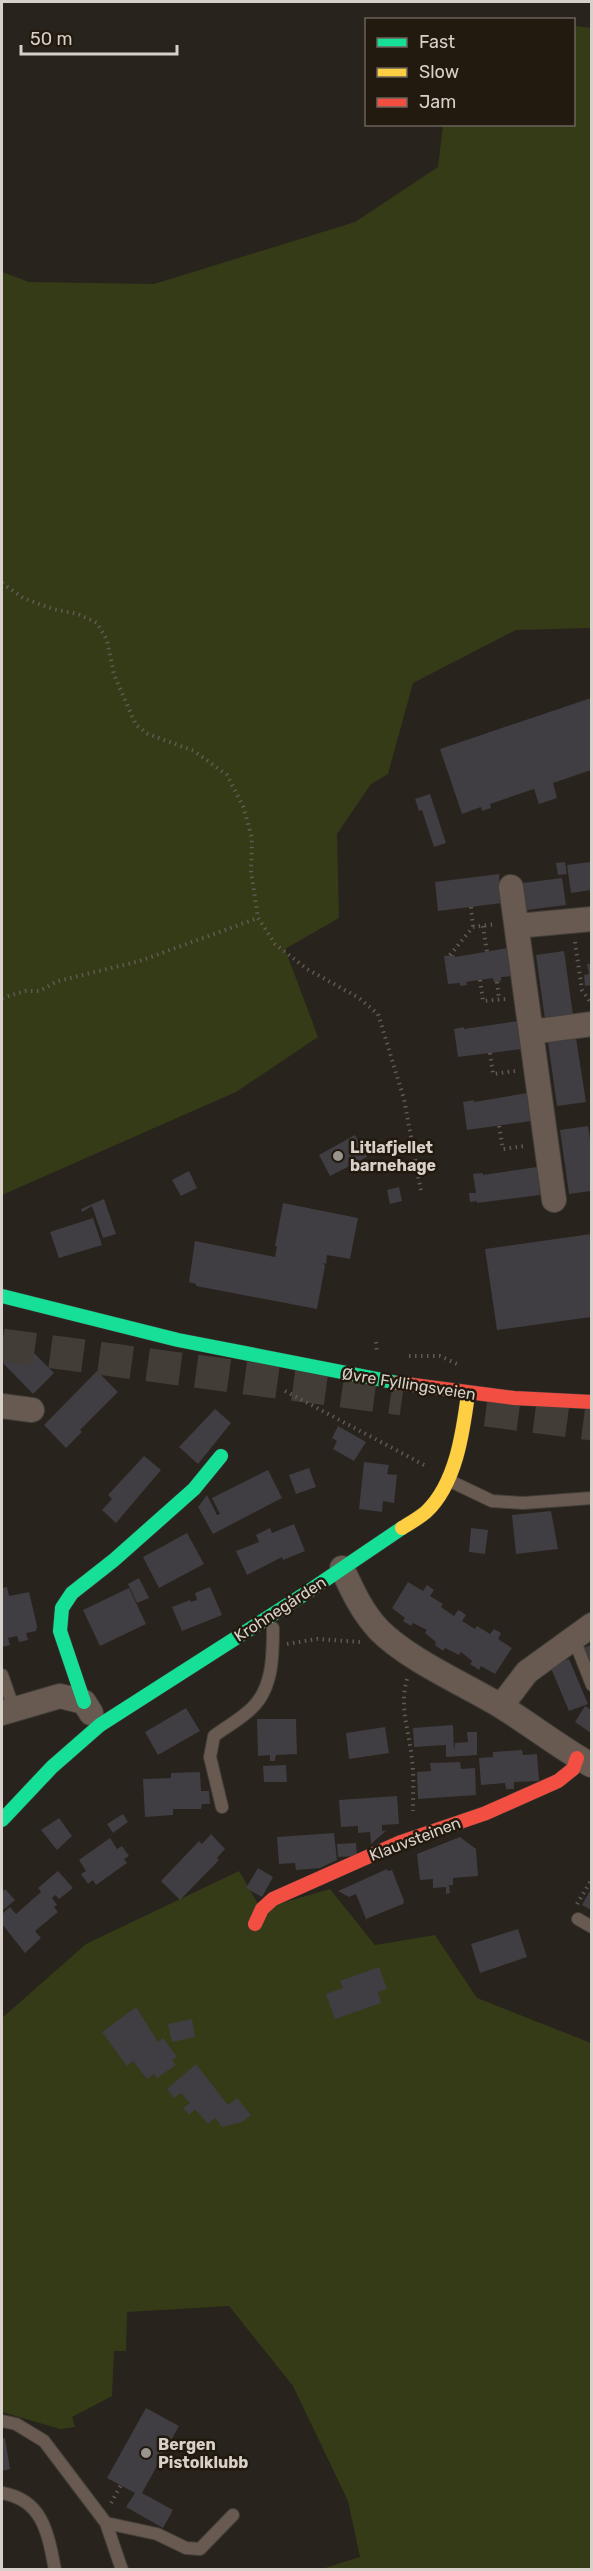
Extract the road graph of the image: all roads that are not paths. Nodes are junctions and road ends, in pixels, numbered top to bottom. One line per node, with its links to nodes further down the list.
1 (511, 887): 3 (street)
2 (582, 920): 3 (street)
3 (516, 924): 5 (street)
4 (591, 1024): 5 (street)
5 (531, 1032): 6 (street)
6 (554, 1200)
7 (2, 1296): 8 (main road, Øvre Fyllingsveien)
8 (468, 1394): 9 (main road, Øvre Fyllingsveien); 13 (main road, Krohnegården)
9 (591, 1402)
10 (2, 1406): 11 (street)
11 (32, 1410)
12 (221, 1456): 20 (main road)
13 (447, 1480): 14 (lane); 15 (main road, Krohnegården)
14 (591, 1498)
15 (342, 1568): 21 (street, Klauvsteinen); 23 (main road, Krohnegården)
16 (273, 1628): 25 (lane, Krohnegården)
17 (583, 1632): 19 (lane); 21 (street)
18 (2, 1675): 22 (lane)
19 (591, 1685)
20 (84, 1702): 22 (street); 23 (street)
21 (501, 1707): 24 (street, Klauvsteinen)
22 (8, 1711)
23 (100, 1725): 26 (main road, Krohnegården)
24 (584, 1762): 28 (main road, Klauvsteinen)
25 (222, 1807)
26 (2, 1820)
27 (578, 1919): 29 (lane)
28 (255, 1924)
29 (591, 1927)
30 (2, 2421): 33 (lane)
31 (2, 2493): 34 (lane)
32 (233, 2515): 33 (lane)
33 (106, 2523): 35 (lane)
34 (55, 2570)
35 (122, 2570)

